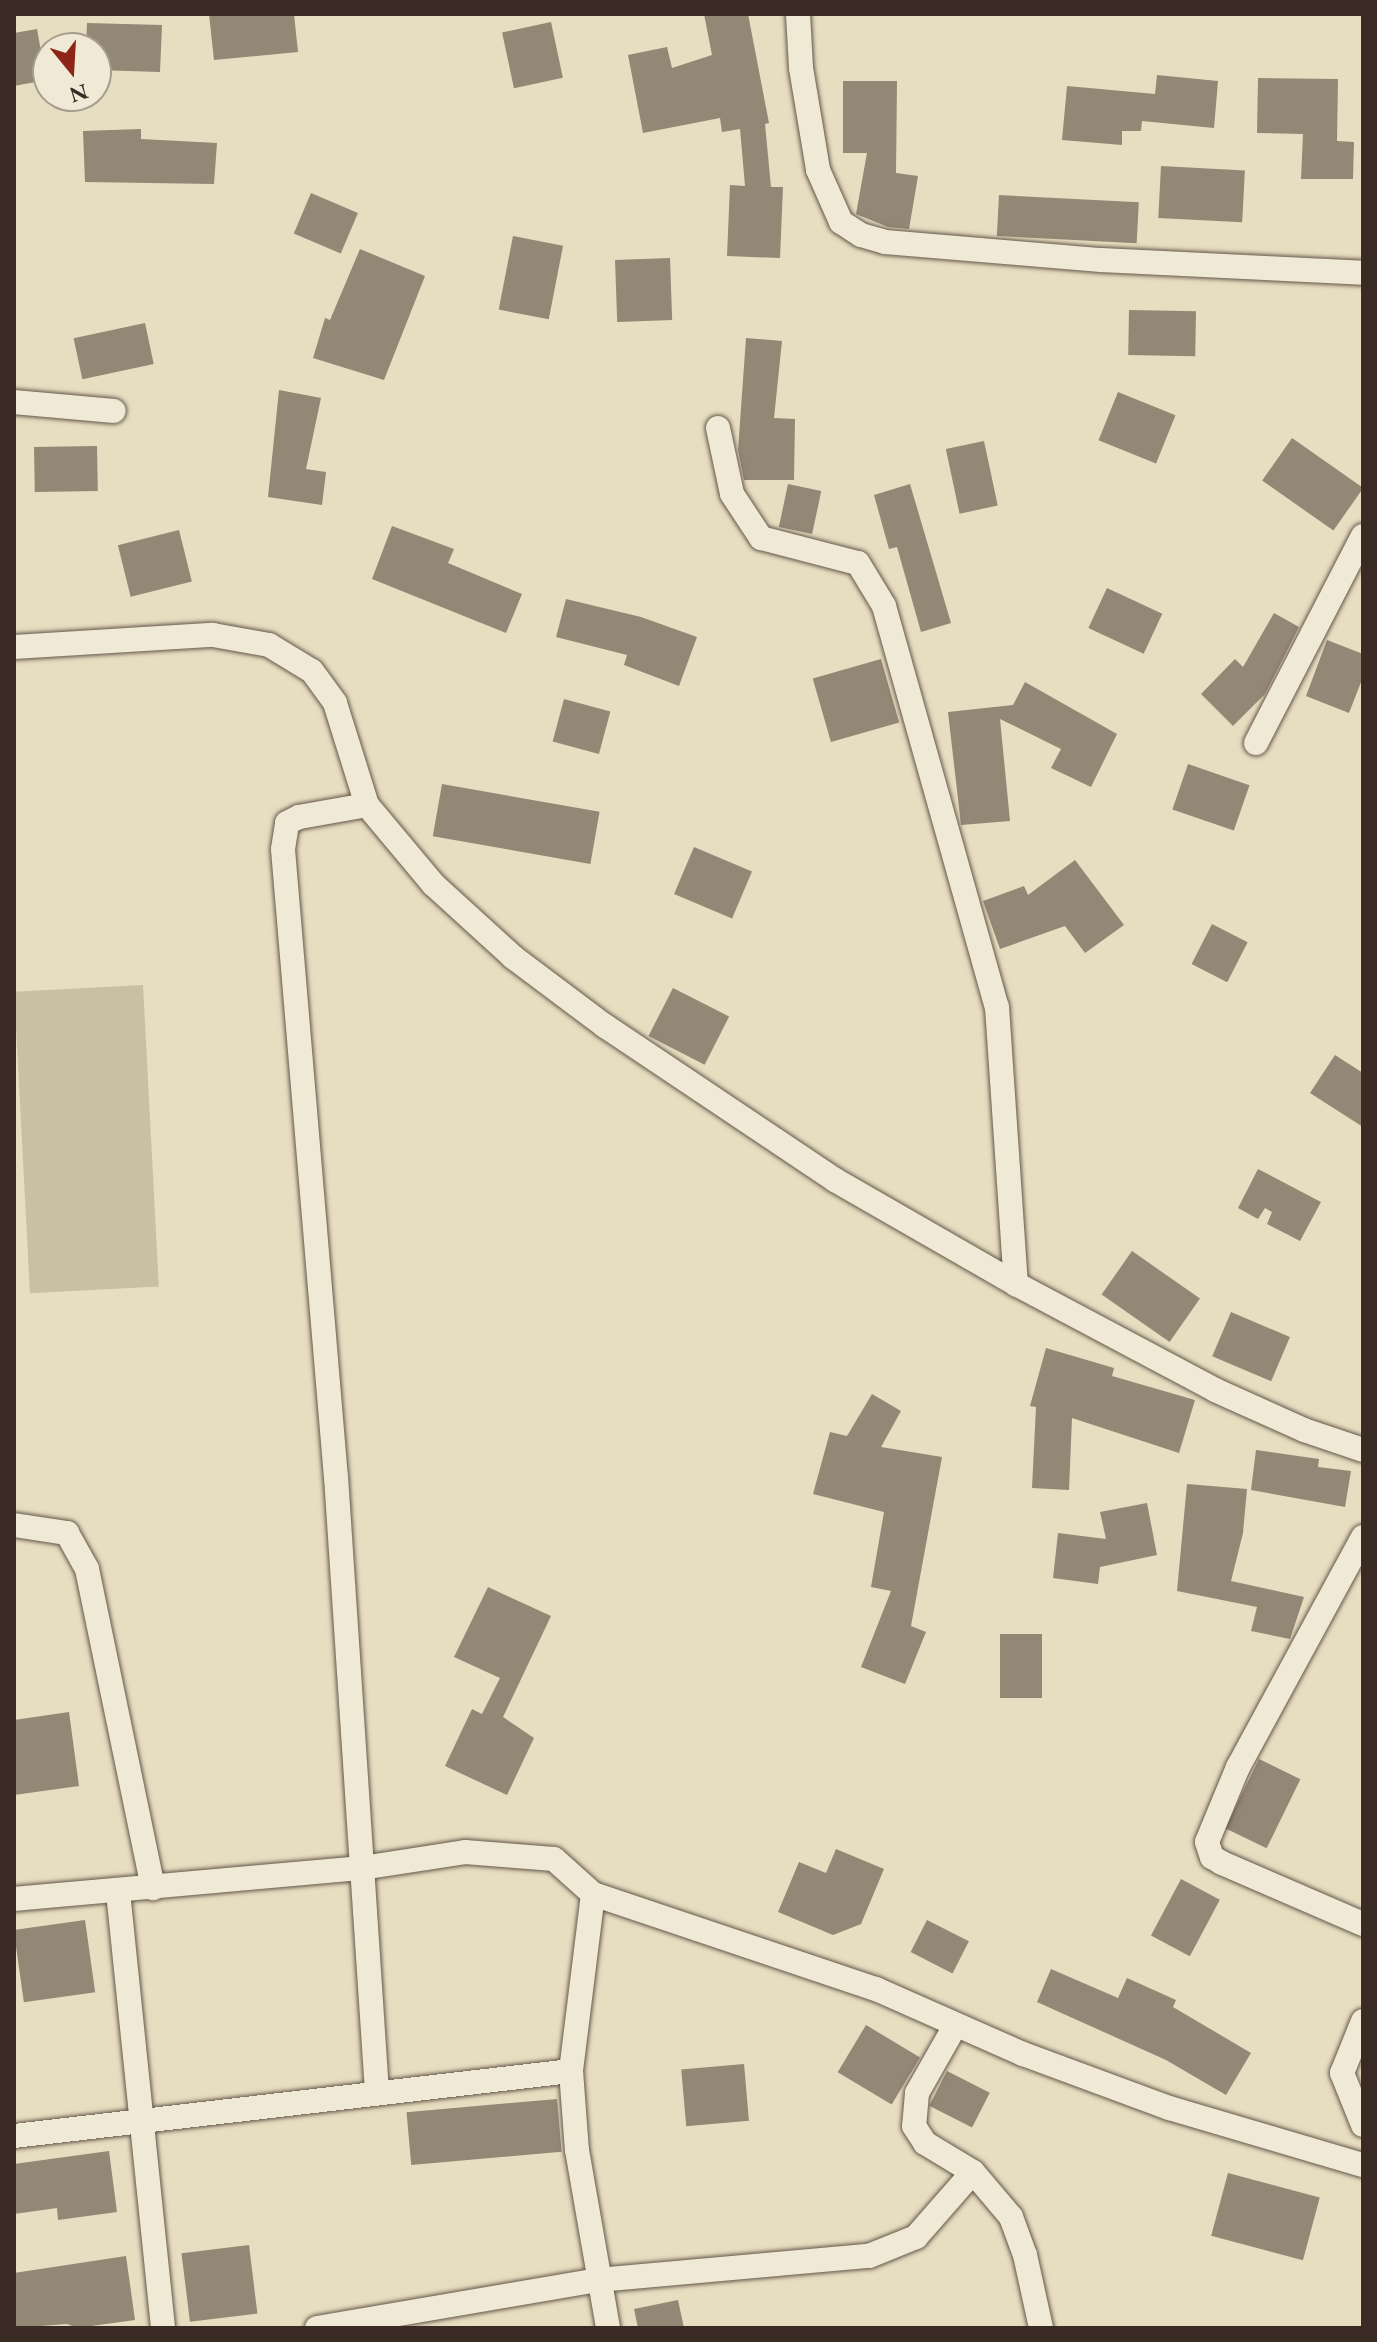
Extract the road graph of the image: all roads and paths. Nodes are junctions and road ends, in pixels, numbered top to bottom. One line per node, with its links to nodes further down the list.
1 (798, 14): 2 (street)
2 (1363, 273)
3 (14, 402): 4 (street)
4 (114, 411)
5 (718, 428): 10 (street)
6 (1363, 536): 8 (street)
7 (14, 647): 9 (street)
8 (1256, 743)
9 (367, 805): 10 (street); 14 (street)
10 (1016, 1284): 11 (street)
11 (1363, 1450)
12 (14, 1525): 15 (street)
13 (1363, 1537): 19 (street)
14 (362, 1868): 15 (street); 17 (street); 23 (street)
15 (153, 1888): 16 (street)
16 (118, 1892): 18 (street); 24 (street)
17 (593, 1894): 21 (street); 22 (street)
18 (14, 1899)
19 (1363, 1924)
20 (1363, 2021): 25 (street)
21 (955, 2026): 27 (street); 28 (street)
22 (571, 2071): 23 (street); 29 (street)
23 (377, 2092): 24 (street)
24 (144, 2124): 26 (street); 30 (street)
25 (1363, 2125)
26 (14, 2136)
27 (1363, 2165)
28 (973, 2172): 29 (street); 33 (street)
29 (598, 2280): 31 (street); 32 (street)
30 (163, 2328)
31 (317, 2328)
32 (608, 2328)
33 (1041, 2328)

